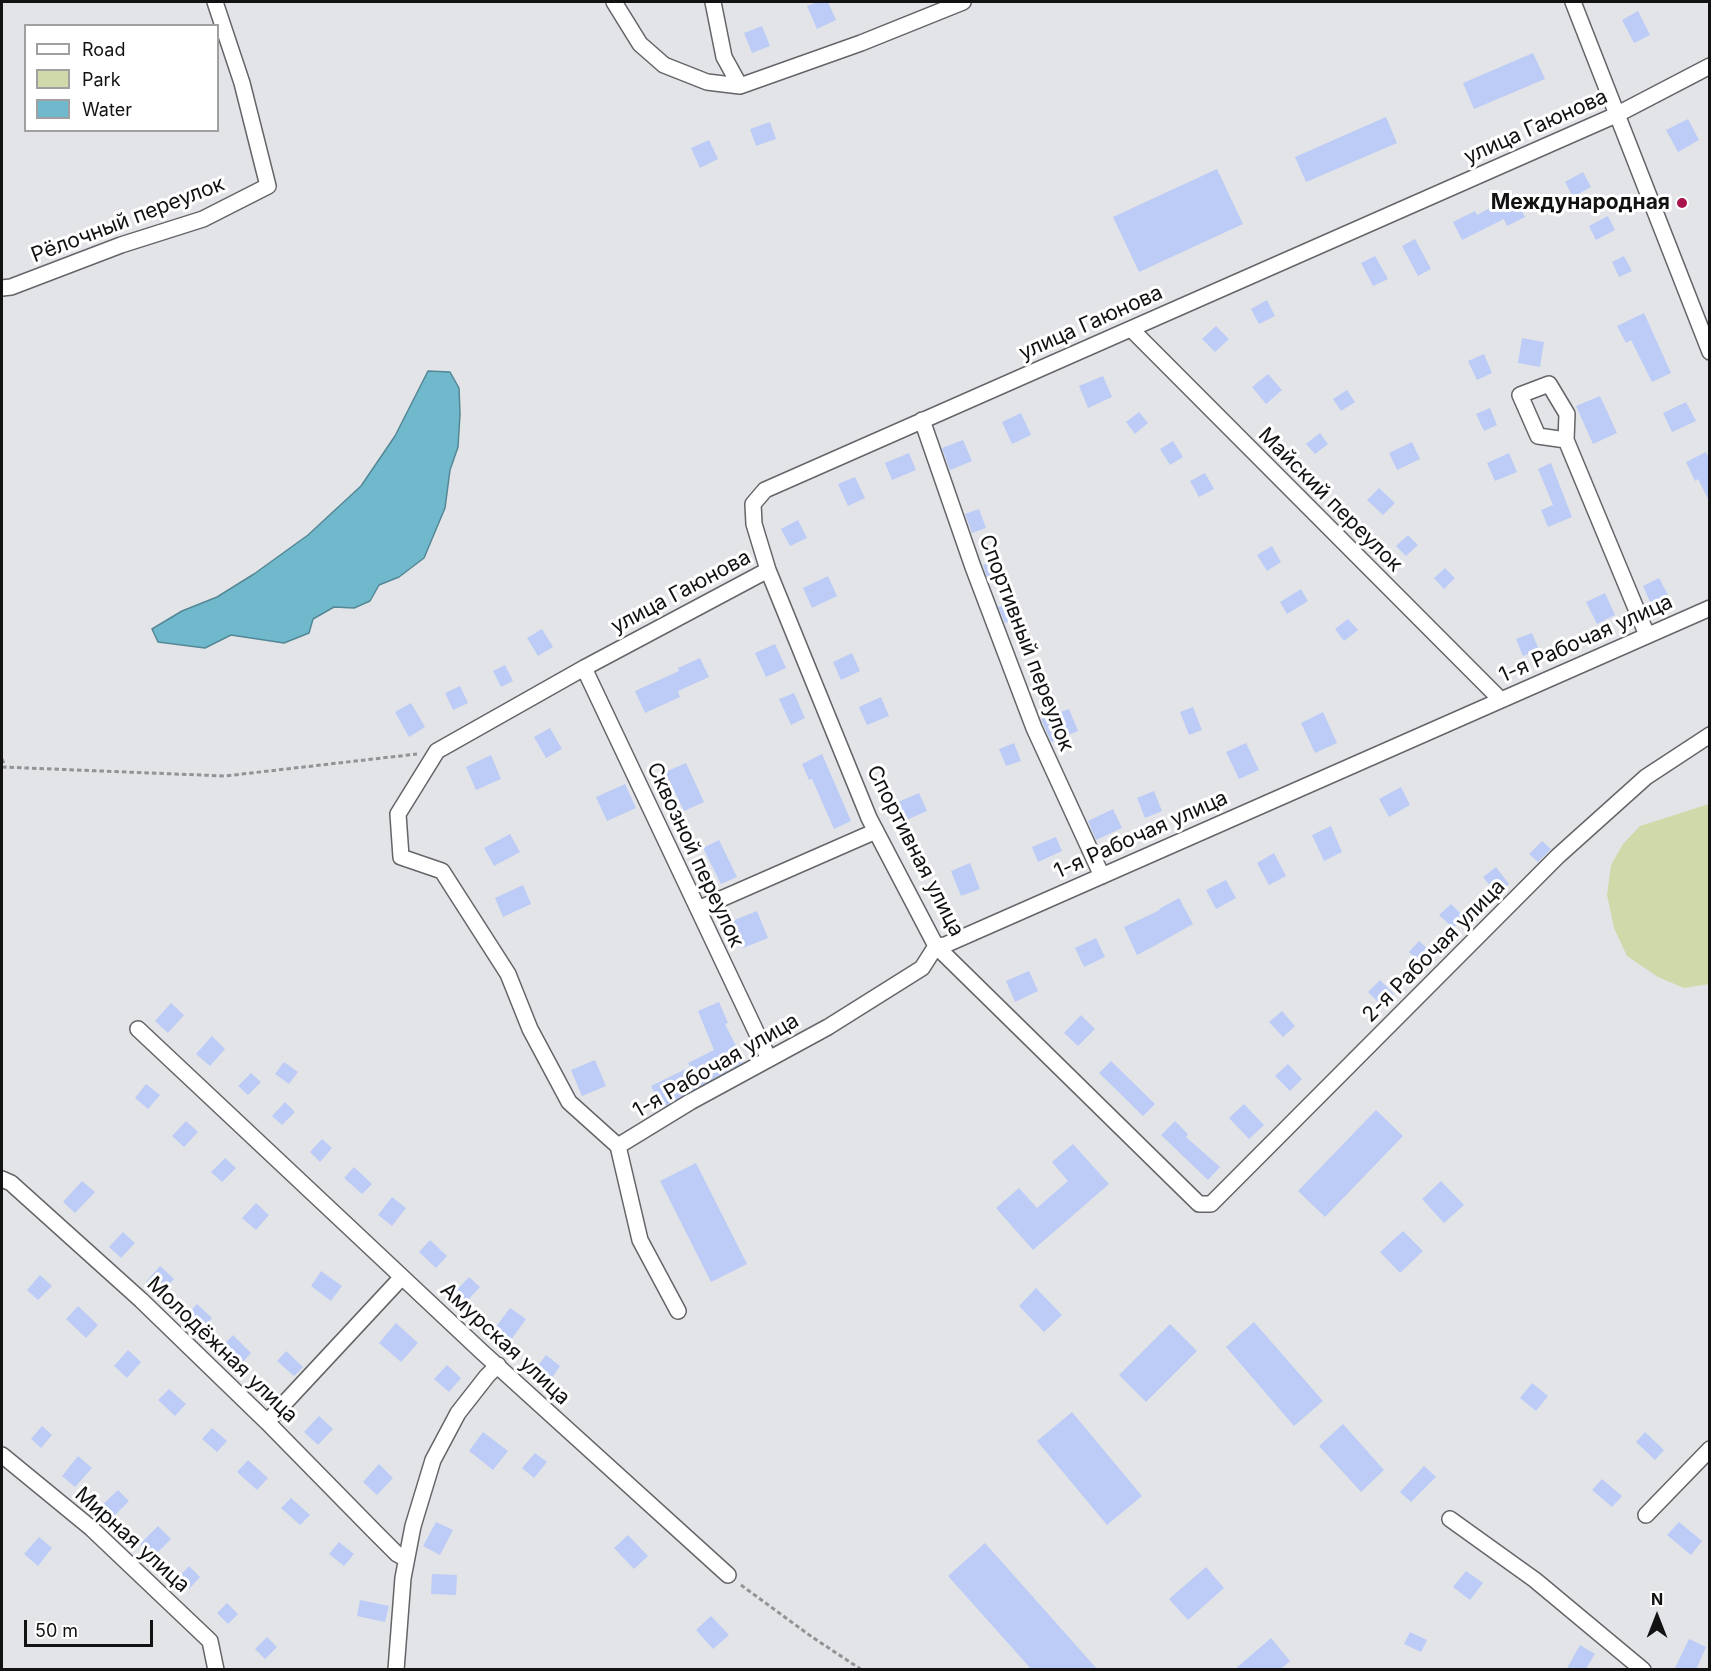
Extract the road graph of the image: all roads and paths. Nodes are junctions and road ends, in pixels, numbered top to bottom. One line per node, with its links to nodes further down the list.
1 (215, 2): 9 (street, Рёлочный переулок)
2 (614, 2): 7 (street)
3 (713, 2): 7 (street)
4 (963, 2): 7 (street)
5 (1573, 2): 8 (street)
6 (1710, 66): 8 (street, улица Гаюнова)
7 (740, 86)
8 (1616, 114): 10 (street, улица Гаюнова); 11 (street)
9 (2, 288)
10 (1131, 329): 12 (street, улица Гаюнова); 18 (street, Майский переулок)
11 (1710, 352)
12 (922, 420): 14 (street, улица Гаюнова); 24 (street, Спортивный переулок)
13 (1566, 440): 16 (street)
14 (768, 570): 17 (street, улица Гаюнова); 23 (street, Спортивная улица)
15 (1710, 608): 16 (street, 1-я Рабочая улица)
16 (1647, 636): 18 (street, 1-я Рабочая улица)
17 (584, 668): 20 (street, улица Гаюнова); 25 (street, Сквозной переулок)
18 (1501, 700): 24 (street, 1-я Рабочая улица)
19 (1710, 735): 31 (street, 2-я Рабочая улица)
20 (437, 751): 22 (path); 29 (street, улица Гаюнова)
21 (2, 759): 22 (path)
22 (3, 766)
23 (876, 831): 25 (street); 26 (street, Спортивная улица)
24 (1102, 876): 26 (street, 1-я Рабочая улица)
25 (698, 909): 28 (street, Сквозной переулок)
26 (936, 946): 28 (street, 1-я Рабочая улица); 31 (street, Спортивная улица)
27 (138, 1029): 32 (street, Амурская улица)
28 (769, 1059): 29 (street, 1-я Рабочая улица)
29 (618, 1146): 33 (street)
30 (2, 1179): 35 (street, Молодёжная улица)
31 (1199, 1204)
32 (402, 1277): 34 (street, Амурская улица); 35 (street)
33 (678, 1311)
34 (498, 1365): 40 (street); 41 (street, Амурская улица)
35 (267, 1422): 40 (street, Молодёжная улица)
36 (1710, 1449): 38 (street)
37 (2, 1455): 42 (street, Мирная улица)
38 (1646, 1515)
39 (1450, 1519): 45 (street)
40 (406, 1559): 43 (street)
41 (728, 1575): 44 (path)
42 (216, 1670)
43 (396, 1670)
44 (862, 1670)
45 (1643, 1670)

